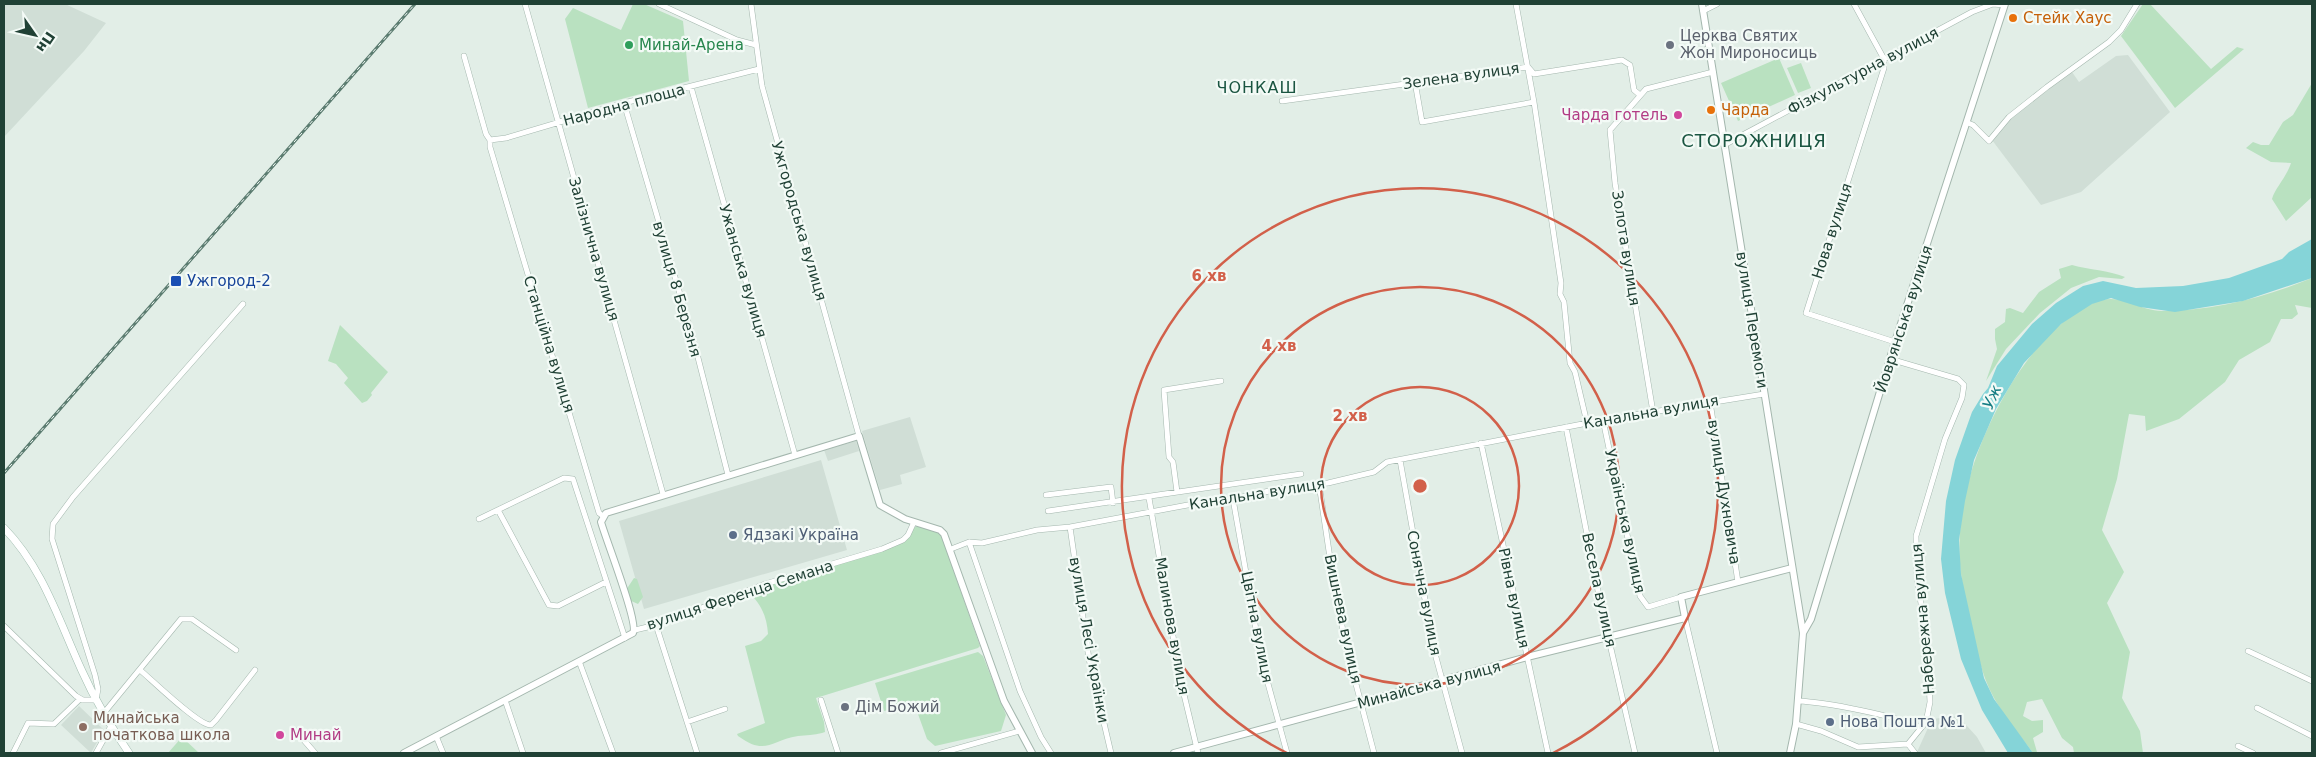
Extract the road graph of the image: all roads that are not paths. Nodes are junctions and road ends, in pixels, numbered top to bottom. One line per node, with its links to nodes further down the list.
1 (525, 4): 22 (street, Залізнична вулиця)
2 (659, 4): 10 (street)
3 (751, 4): 10 (street, Ужгородська вулиця)
4 (1516, 4): 13 (street)
5 (1717, 4): 9 (street)
6 (1854, 4): 12 (street)
7 (2004, 4): 12 (street, Фізкультурна вулиця); 23 (street, Йоврянська вулиця)
8 (2137, 4): 23 (street)
9 (1702, 7): 15 (street, вулиця Перемоги)
10 (756, 45): 14 (street, Ужгородська вулиця)
11 (464, 56): 24 (street, Станційна вулиця)
12 (1884, 59): 25 (street, Фізкультурна вулиця); 27 (street, Нова вулиця)
13 (1526, 67): 16 (street, Зелена вулиця); 18 (street, Зелена вулиця); 20 (street)
14 (759, 69): 17 (street, Народна площа); 36 (street, Ужгородська вулиця)
15 (1712, 72): 18 (street); 25 (street, вулиця Перемоги)
16 (1415, 82): 19 (street, Зелена вулиця); 20 (street)
17 (691, 87): 21 (street, Народна площа); 38 (street, Ужанська вулиця)
18 (1640, 96): 32 (street, Золота вулиця)
19 (1282, 101)
20 (1534, 102): 34 (street)
21 (624, 103): 22 (street, Народна площа); 41 (street, вулиця 8 Березня)
22 (557, 122): 24 (street, Народна площа); 44 (street, Залізнична вулиця)
23 (1968, 123): 27 (street, Йоврянська вулиця)
24 (490, 140): 52 (street, Станційна вулиця)
25 (1724, 145): 30 (street, вулиця Перемоги)
26 (244, 304): 79 (street)
27 (1895, 342): 28 (street, Йоврянська вулиця)
28 (1890, 359): 67 (street, Йоврянська вулиця); 91 (street, Набережна вулиця)
29 (1221, 381): 43 (street)
30 (1764, 394): 31 (street, Канальна вулиця); 59 (street, вулиця Перемоги)
31 (1710, 402): 32 (street, Канальна вулиця); 61 (street, вулиця Духновича)
32 (1653, 412): 33 (street, Канальна вулиця)
33 (1603, 420): 34 (street, Канальна вулиця); 62 (street, Українська вулиця)
34 (1587, 423): 35 (street, Канальна вулиця)
35 (1566, 427): 37 (street, Канальна вулиця); 68 (street, Весела вулиця)
36 (858, 436): 38 (street); 54 (street)
37 (1481, 443): 39 (street, Канальна вулиця); 72 (street, Рівна вулиця)
38 (795, 455): 41 (street)
39 (1400, 460): 42 (street, Канальна вулиця); 76 (street, Сонячна вулиця)
40 (1301, 474): 43 (street)
41 (728, 475): 44 (street)
42 (1319, 484): 47 (street, Канальна вулиця); 83 (street, Вишнева вулиця)
43 (1177, 492): 46 (street)
44 (664, 494): 52 (street)
45 (1046, 495): 48 (street)
46 (1149, 498): 48 (street); 51 (street, Малинова вулиця)
47 (1233, 499): 51 (street, Канальна вулиця); 89 (street, Цвітна вулиця)
48 (1113, 503): 50 (street)
49 (498, 510): 53 (street); 60 (street); 60 (street)
50 (1048, 511)
51 (1153, 512): 55 (street, Канальна вулиця); 99 (street, Малинова вулиця)
52 (603, 516): 66 (street, Станційна вулиця)
53 (479, 519)
54 (914, 522): 58 (street); 64 (street, вулиця Ференца Семана)
55 (1070, 527): 57 (street, Канальна вулиця); 114 (street, вулиця Лесі Українки)
56 (4, 528): 79 (main road)
57 (969, 542): 58 (street, Канальна вулиця); 113 (street)
58 (951, 549): 93 (street)
59 (1792, 568): 61 (street); 67 (street, вулиця Перемоги)
60 (606, 582): 69 (street)
61 (1738, 582): 62 (street)
62 (1681, 598): 63 (street)
63 (1685, 618): 68 (street, Минайська вулиця); 121 (street)
64 (656, 625): 66 (street, вулиця Ференца Семана); 87 (street)
65 (4, 626): 78 (street)
66 (634, 630): 69 (street, вулиця Ференца Семана)
67 (1803, 633): 82 (street, вулиця Перемоги)
68 (1609, 636): 72 (street, Минайська вулиця); 120 (street, Весела вулиця)
69 (625, 638): 73 (street, вулиця Ференца Семана)
70 (236, 650): 74 (street)
71 (2248, 651): 77 (street)
72 (1527, 657): 76 (street, Минайська вулиця); 119 (street, Рівна вулиця)
73 (579, 661): 80 (street, вулиця Ференца Семана); 108 (street)
74 (140, 670): 75 (street); 86 (street)
75 (255, 670)
76 (1443, 681): 83 (street, Минайська вулиця); 118 (street, Сонячна вулиця)
77 (2312, 681)
78 (80, 698): 79 (street); 100 (street)
79 (96, 700): 86 (main road)
80 (505, 700): 94 (street, вулиця Ференца Семана); 107 (street)
81 (821, 700): 110 (street)
82 (1798, 701): 88 (street, вулиця Перемоги); 91 (street)
83 (1361, 703): 89 (street, Минайська вулиця); 117 (street, Вишнева вулиця)
84 (2257, 708): 95 (street)
85 (725, 709): 87 (street)
86 (103, 714): 90 (main road)
87 (687, 722): 109 (street)
88 (1796, 724): 96 (street); 122 (street, вулиця Перемоги)
89 (1279, 725): 99 (street, Минайська вулиця); 116 (street, Цвітна вулиця)
90 (111, 726): 101 (street); 102 (main road)
91 (1921, 728): 96 (street, Набережна вулиця)
92 (296, 731): 103 (street)
93 (1019, 731): 111 (street); 112 (street)
94 (436, 736): 97 (street); 104 (street, вулиця Ференца Семана)
95 (2312, 736)
96 (1908, 744): 123 (street)
97 (440, 745): 105 (street); 106 (street)
98 (2238, 746): 124 (street)
99 (1198, 750): 115 (street, Минайська вулиця)
100 (13, 753)
101 (96, 753)
102 (129, 753)
103 (314, 753)
104 (404, 753)
105 (437, 753)
106 (442, 753)
107 (523, 753)
108 (613, 753)
109 (697, 753)
110 (838, 753)
111 (941, 753)
112 (1032, 753)
113 (1051, 753)
114 (1111, 753)
115 (1174, 753)
116 (1287, 753)
117 (1374, 753)
118 (1462, 753)
119 (1548, 753)
120 (1635, 753)
121 (1717, 753)
122 (1790, 753)
123 (1915, 753)
124 (2253, 753)

